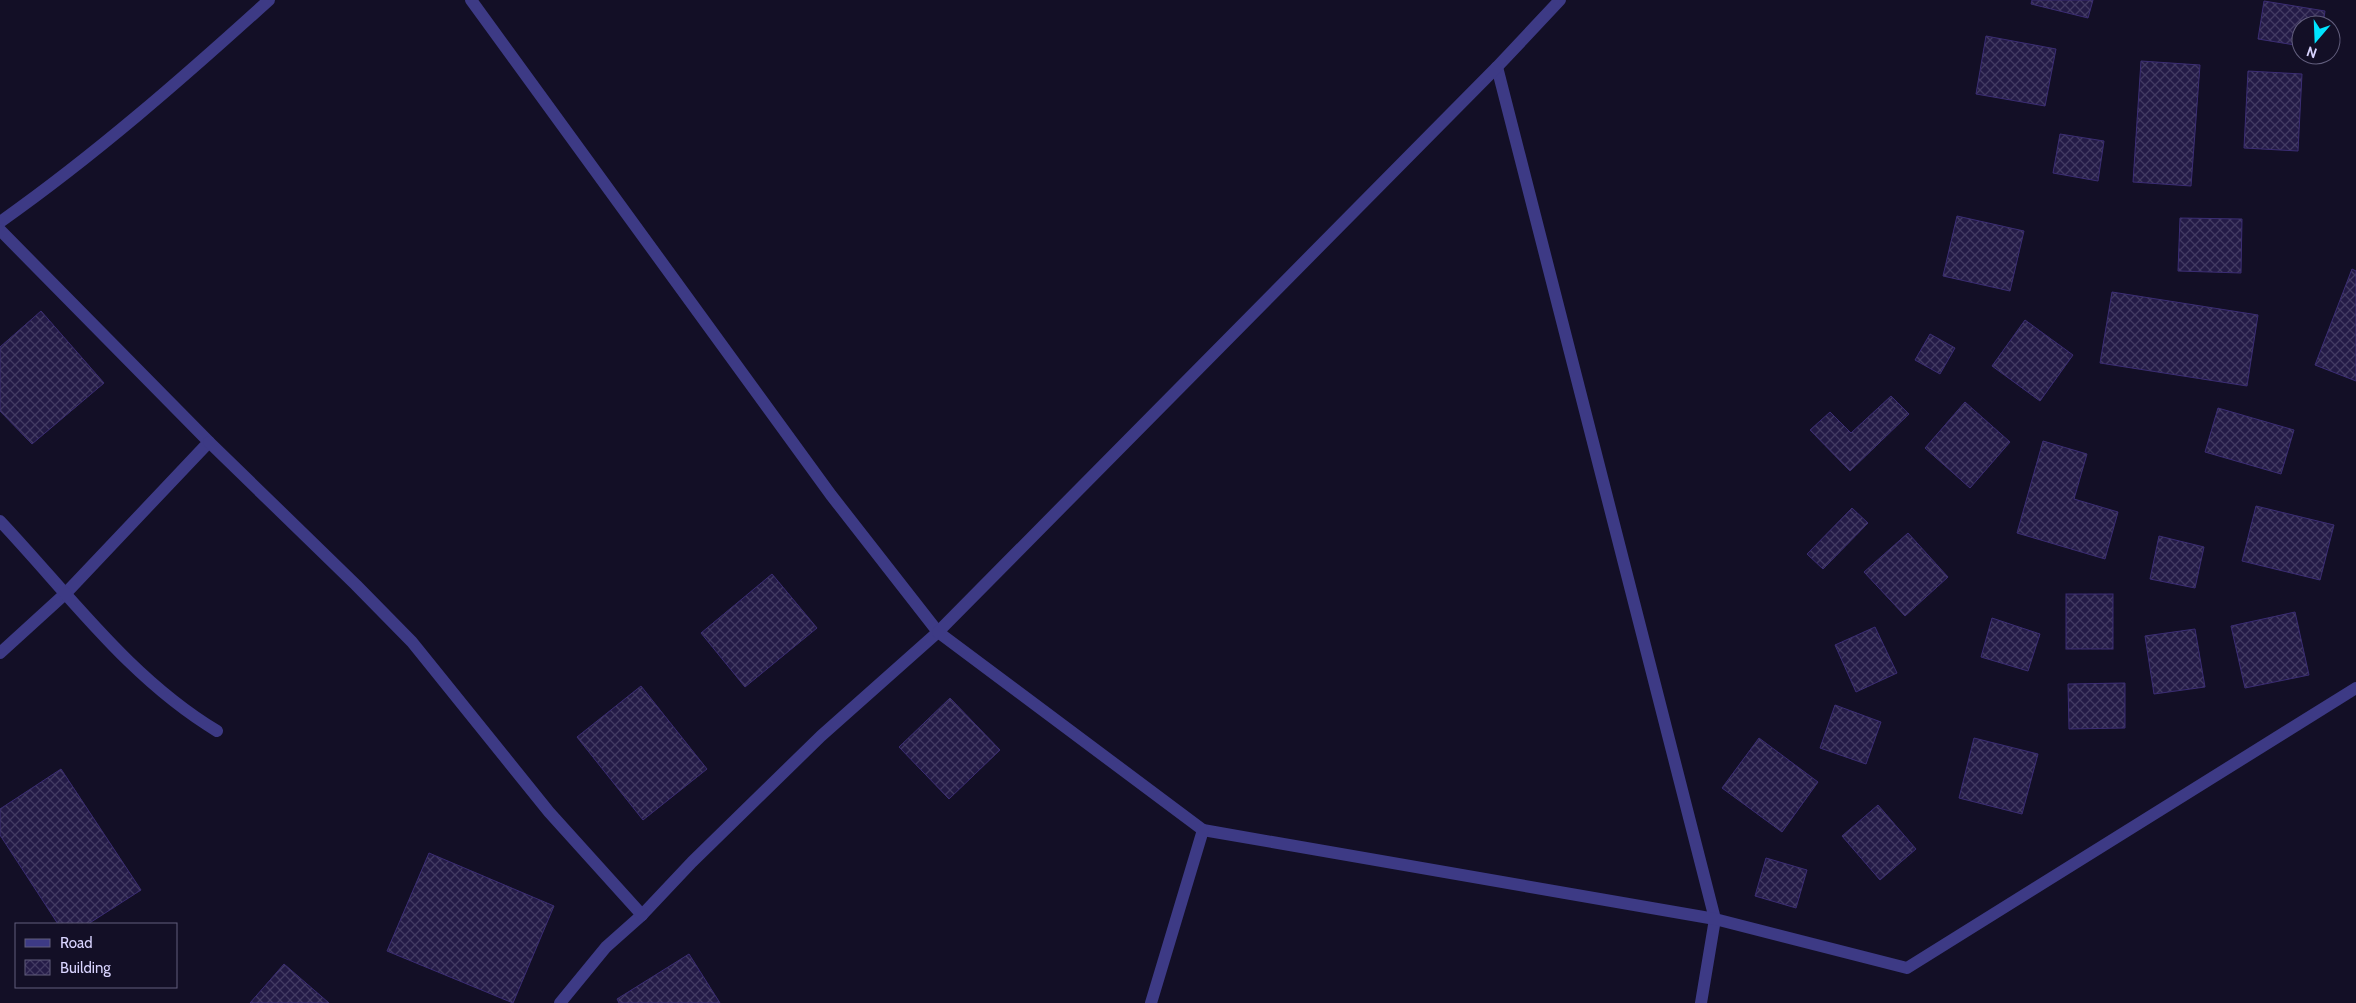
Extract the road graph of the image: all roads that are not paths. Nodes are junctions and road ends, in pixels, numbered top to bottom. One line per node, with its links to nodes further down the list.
1 (269, 0): 5 (street)
2 (471, 0): 10 (street)
3 (1560, 0): 4 (street)
4 (1497, 67): 10 (street); 16 (street)
5 (0, 222)
6 (0, 230): 7 (street)
7 (208, 442): 9 (street); 15 (street)
8 (0, 520): 9 (street)
9 (66, 593): 11 (street); 13 (street)
10 (938, 632): 14 (street); 15 (street)
11 (0, 653)
12 (2356, 688): 16 (street)
13 (217, 731)
14 (1203, 830): 16 (street); 18 (street)
15 (642, 915): 17 (street)
16 (1715, 919): 19 (street)
17 (560, 1003)
18 (1151, 1003)
19 (1701, 1003)

